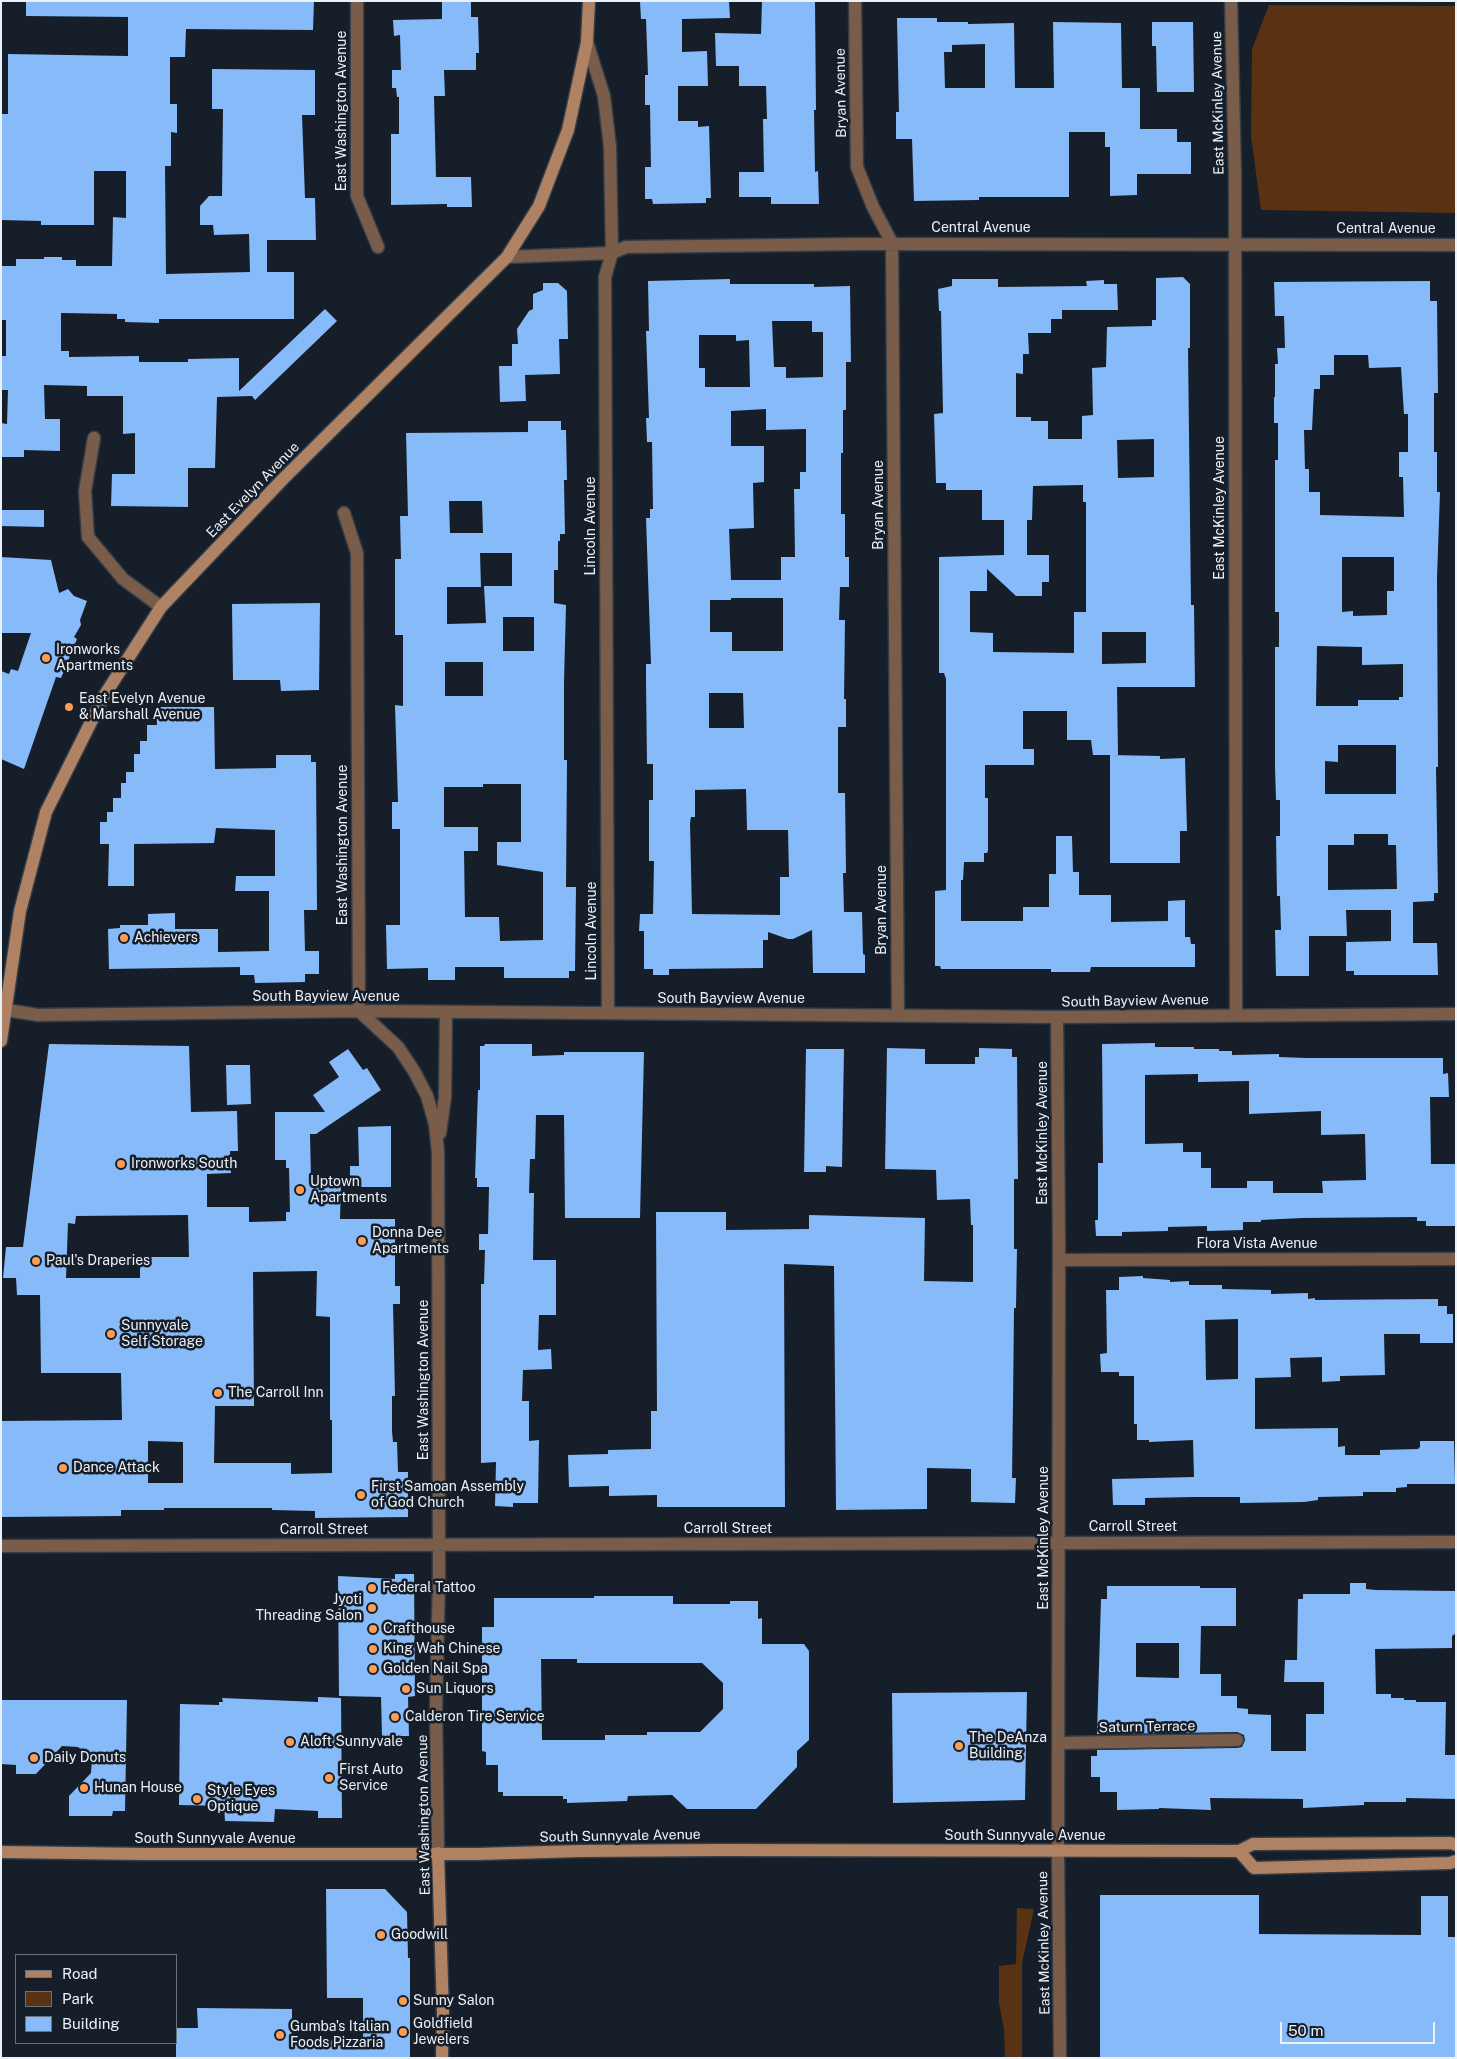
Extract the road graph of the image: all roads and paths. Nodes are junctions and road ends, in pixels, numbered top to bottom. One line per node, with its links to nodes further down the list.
1 (357, 1): 9 (street, East Washington Avenue)
2 (589, 1): 5 (main road, East Evelyn Avenue)
3 (855, 1): 6 (street, Bryan Avenue)
4 (1231, 1): 7 (street, East McKinley Avenue)
5 (588, 42): 10 (street, Lincoln Avenue); 11 (main road, East Evelyn Avenue)
6 (892, 243): 7 (street, Central Avenue); 10 (street, Central Avenue); 21 (street, Bryan Avenue)
7 (1234, 243): 8 (street, Central Avenue); 19 (street, East McKinley Avenue)
8 (1456, 245)
9 (378, 247)
10 (612, 253): 11 (street, Central Avenue); 18 (street, Lincoln Avenue)
11 (507, 257): 14 (main road, East Evelyn Avenue)
12 (94, 438): 14 (street)
13 (344, 513): 16 (street, East Washington Avenue)
14 (161, 607): 15 (main road, East Evelyn Avenue)
15 (6, 1010): 16 (street, South Bayview Avenue); 23 (main road, East Evelyn Avenue)
16 (359, 1011): 17 (street, South Bayview Avenue); 24 (street, East Washington Avenue)
17 (446, 1013): 18 (street, South Bayview Avenue); 24 (street, East Washington Avenue)
18 (608, 1013): 21 (street, South Bayview Avenue)
19 (1236, 1014): 20 (street, South Bayview Avenue); 22 (street, South Bayview Avenue)
20 (1456, 1014)
21 (898, 1016): 22 (street, South Bayview Avenue)
22 (1057, 1018): 26 (street, East McKinley Avenue)
23 (1, 1041)
24 (438, 1152): 29 (street, East Washington Avenue)
25 (1456, 1259): 26 (street, Flora Vista Avenue)
26 (1059, 1260): 28 (street, East McKinley Avenue)
27 (1456, 1542): 28 (street, Carroll Street)
28 (1059, 1543): 29 (street, Carroll Street); 32 (street, East McKinley Avenue)
29 (439, 1544): 30 (street, Carroll Street); 37 (street, East Washington Avenue)
30 (1, 1546)
31 (1237, 1740): 32 (street, Saturn Terrace)
32 (1059, 1743): 35 (street, East McKinley Avenue)
33 (1456, 1844): 34 (main road, South Sunnyvale Avenue)
34 (1239, 1850): 35 (main road, South Sunnyvale Avenue); 38 (main road)
35 (1058, 1851): 37 (main road, South Sunnyvale Avenue); 40 (street, East McKinley Avenue)
36 (1, 1852): 37 (main road, South Sunnyvale Avenue)
37 (438, 1853): 39 (main road, East Washington Avenue)
38 (1456, 1861)
39 (442, 2058)
40 (1060, 2058)

